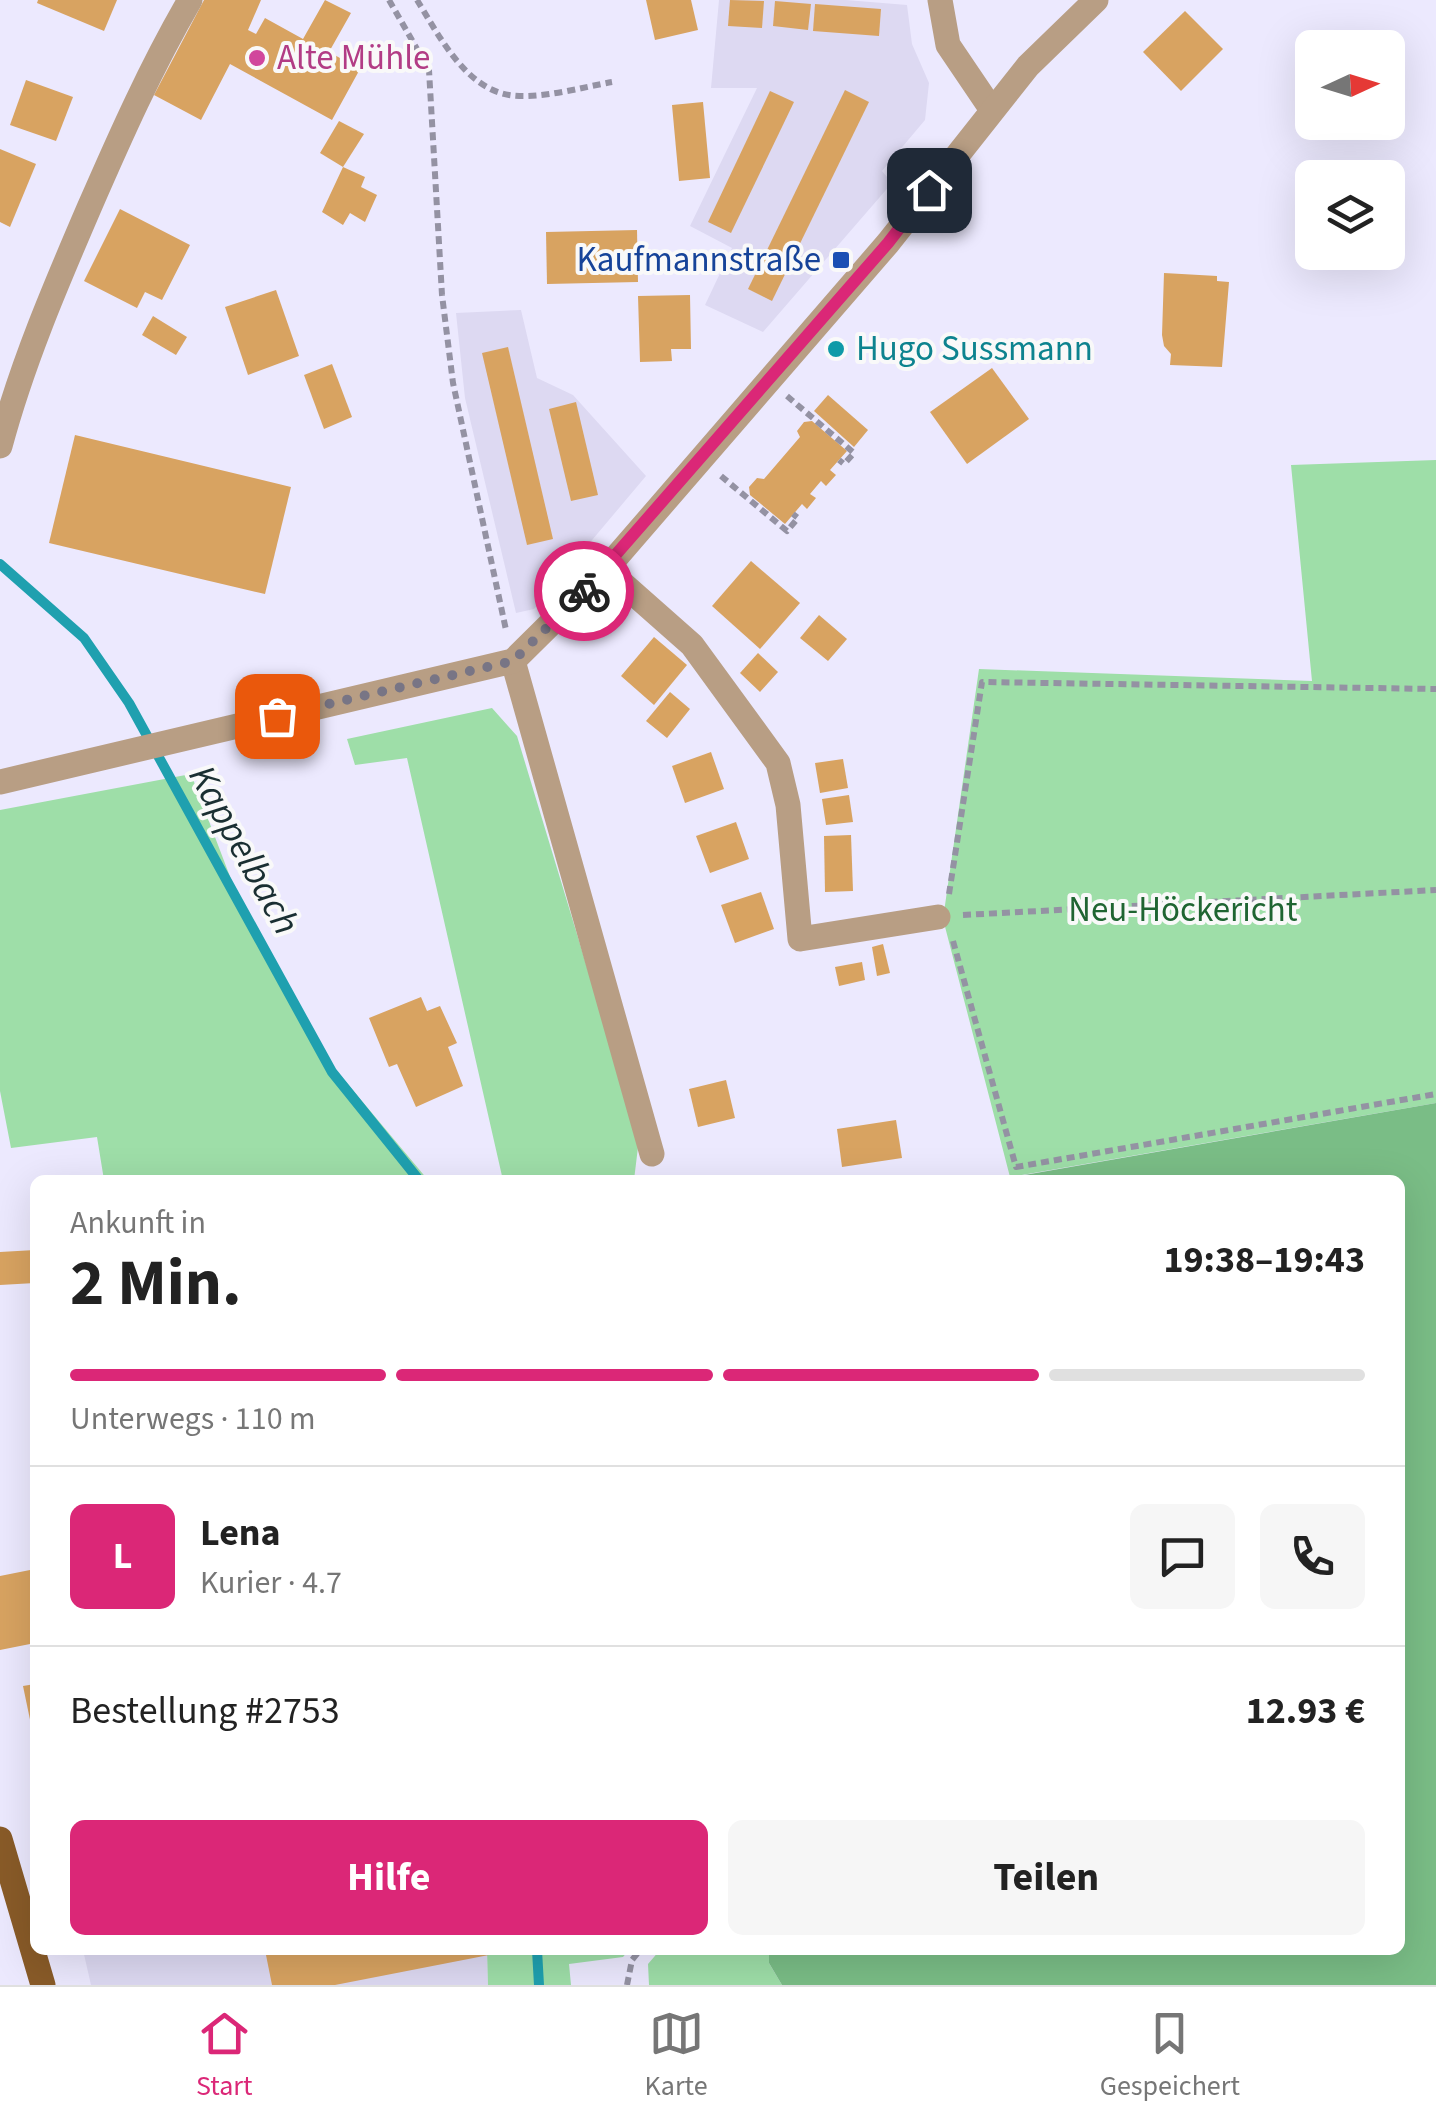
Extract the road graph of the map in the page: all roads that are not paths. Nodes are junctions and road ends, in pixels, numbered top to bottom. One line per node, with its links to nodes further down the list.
1 (190, 0): 5 (street)
2 (940, 0): 4 (street)
3 (1096, 0): 4 (street)
4 (992, 110): 6 (street)
5 (0, 446)
6 (606, 569): 7 (street); 9 (street)
7 (513, 661): 8 (street); 10 (street)
8 (0, 782)
9 (942, 917)
10 (652, 1154)
11 (0, 1839): 12 (main road)
12 (30, 1939)
13 (35, 1955): 14 (main road)
14 (44, 1985)

